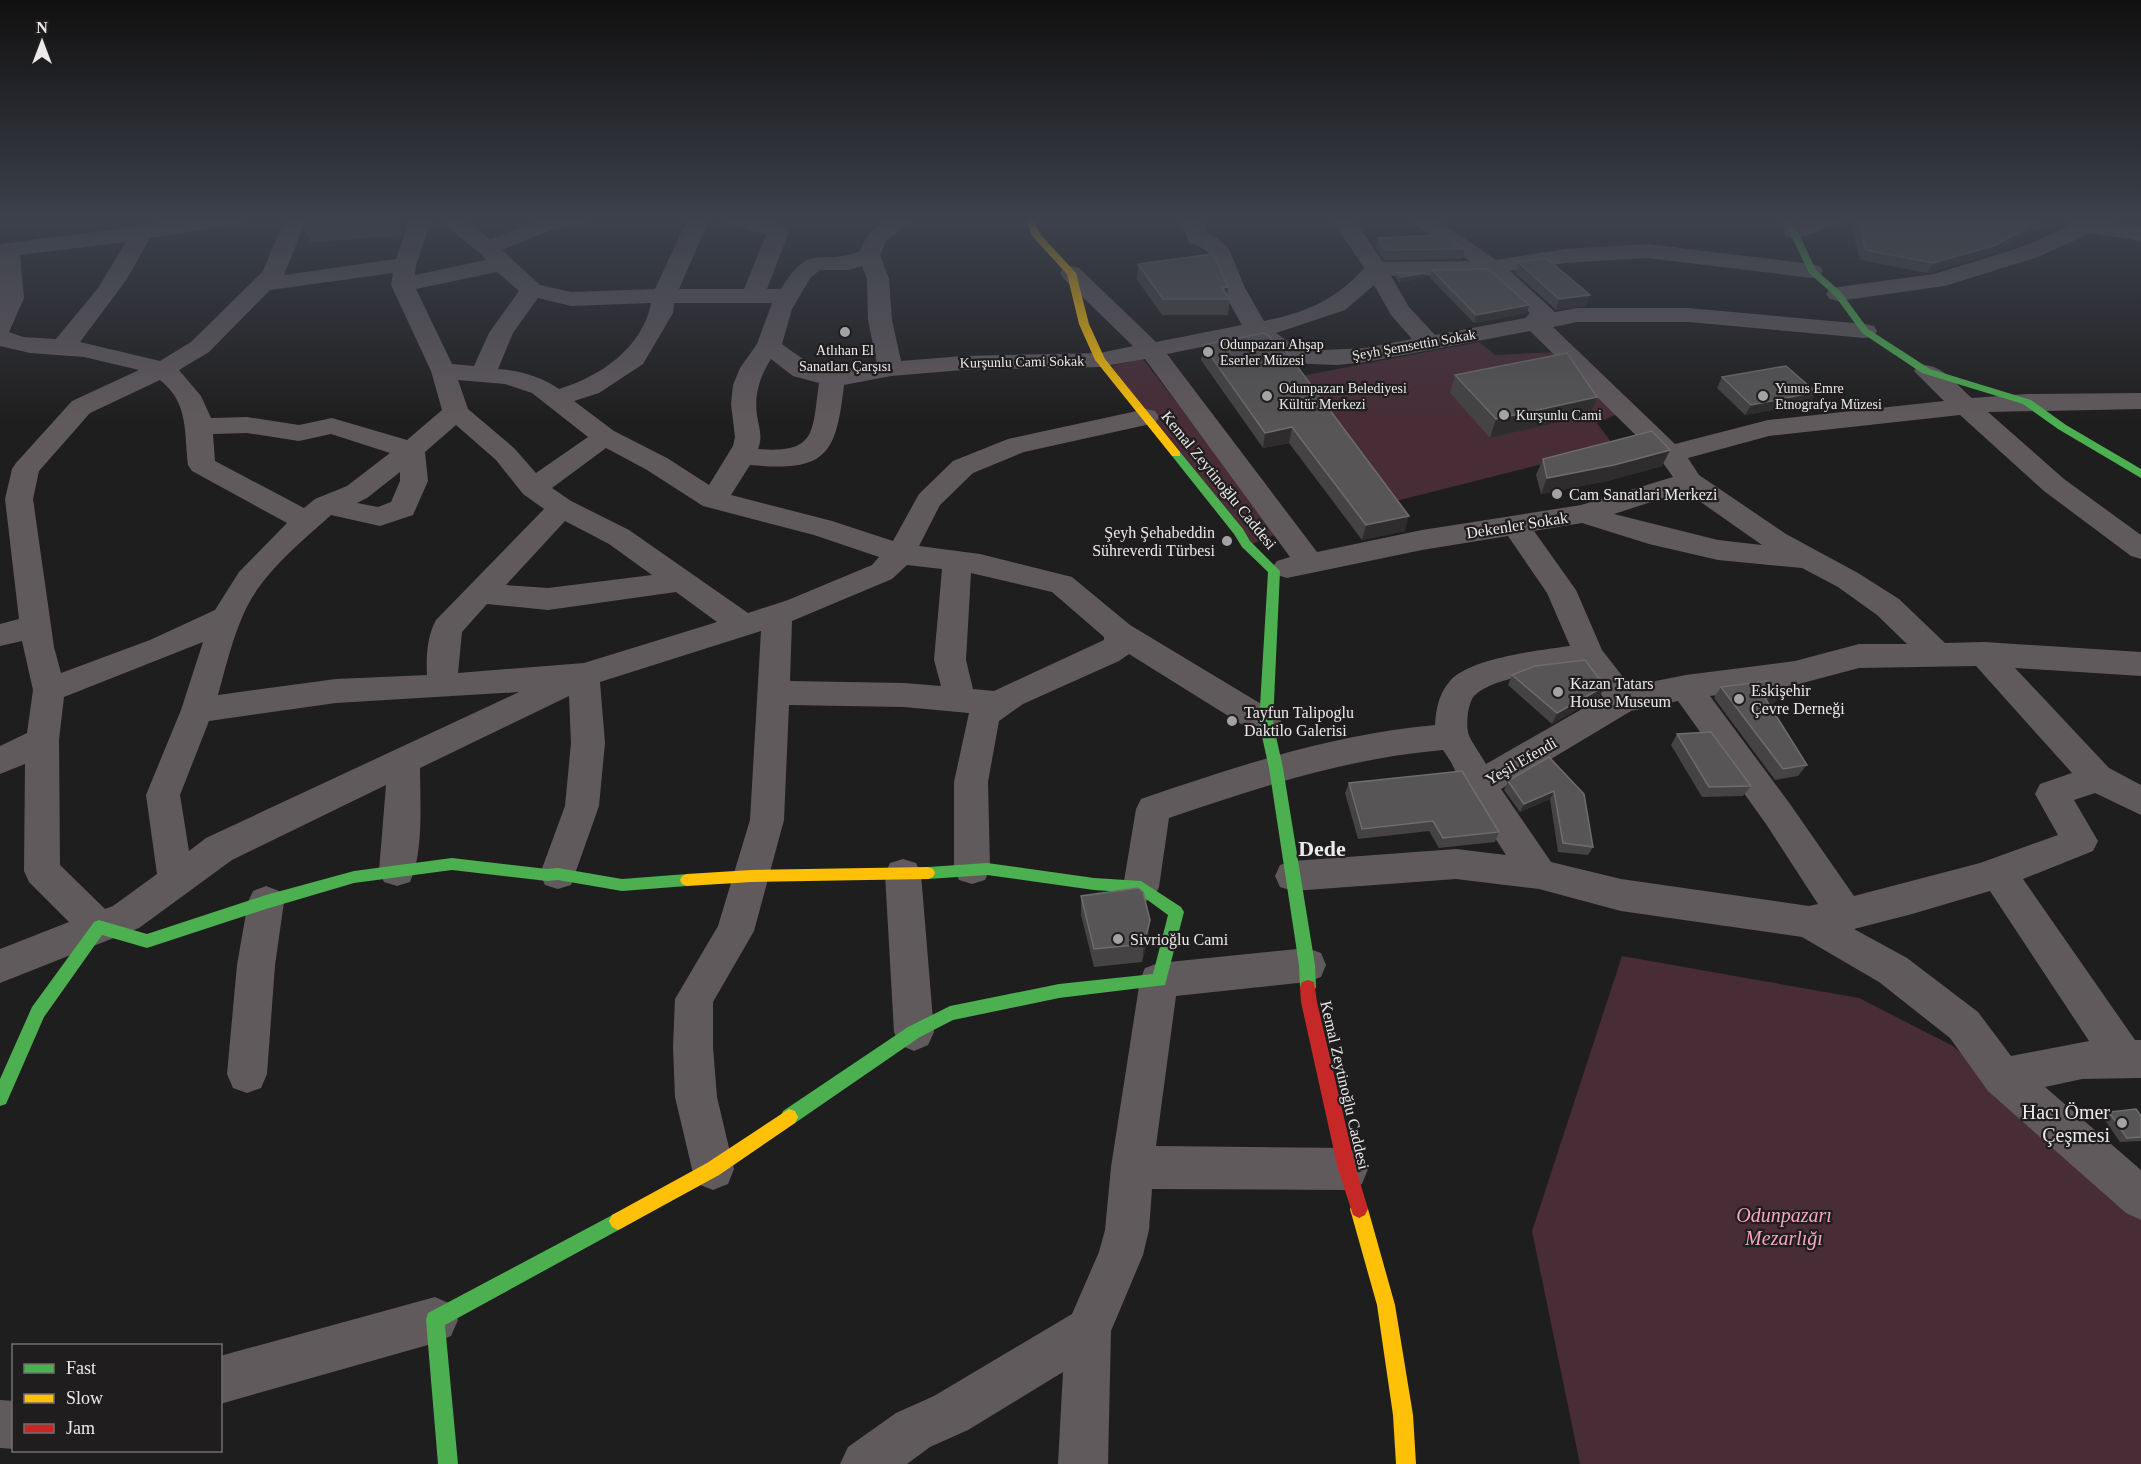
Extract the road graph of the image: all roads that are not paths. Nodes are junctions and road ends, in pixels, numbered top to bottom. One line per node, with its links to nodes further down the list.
1 (10, 286): 24 (street)
2 (112, 286): 30 (street)
3 (263, 286): 34 (street)
4 (409, 286): 35 (street)
5 (528, 286): 18 (street)
6 (668, 286): 20 (street)
7 (757, 286): 21 (street)
8 (795, 286): 22 (street)
9 (878, 286): 33 (street)
10 (1074, 286): 32 (street, Kemal Zeytinoğlu Caddesi)
11 (1085, 286): 31 (street)
12 (1232, 286): 25 (street, Şeyh Şemsettin Sokak)
13 (1361, 286): 25 (street, Kurşunlu Cami Sokak)
14 (1386, 286): 28 (street)
15 (1514, 286): 23 (street)
16 (1829, 286): 19 (street)
17 (1892, 286): 19 (street)
18 (532, 290): 20 (street); 37 (street)
19 (1838, 294): 26 (street)
20 (664, 296): 21 (street); 39 (street)
21 (753, 296): 22 (street)
22 (790, 296): 29 (street)
23 (1534, 322): 26 (street, Şeyh Şemsettin Sokak); 28 (street, Şeyh Şemsettin Sokak); 48 (street)
24 (0, 328)
25 (1258, 330): 28 (street, Şeyh Şemsettin Sokak); 31 (street, Kurşunlu Cami Sokak)
26 (1865, 331): 36 (street)
27 (0, 337): 30 (street)
28 (1428, 343)
29 (769, 346): 38 (street, Kurşunlu Cami Sokak); 49 (street)
30 (63, 347): 34 (street)
31 (1150, 349): 32 (street, Kurşunlu Cami Sokak); 63 (street)
32 (1101, 360): 33 (street, Kurşunlu Cami Sokak); 44 (street, Kemal Zeytinoğlu Caddesi)
33 (891, 369): 38 (street, Kurşunlu Cami Sokak)
34 (162, 370): 45 (street); 50 (street)
35 (443, 371): 37 (street); 43 (street)
36 (1926, 371): 41 (street); 42 (street)
37 (483, 374): 39 (street)
38 (832, 379): 49 (street)
39 (558, 398): 46 (street)
40 (2141, 401): 41 (street)
41 (2027, 402): 42 (street); 51 (street)
42 (1966, 406): 48 (street); 59 (street)
43 (456, 412): 47 (street); 53 (street)
44 (1146, 417): 60 (street); 64 (street, Kemal Zeytinoğlu Caddesi)
45 (199, 426): 47 (street); 56 (street)
46 (605, 437): 53 (street); 54 (street)
47 (411, 450): 56 (street); 56 (street)
48 (1670, 454): 52 (street)
49 (740, 456): 54 (street)
50 (13, 473): 69 (street)
51 (2141, 474)
52 (1689, 481): 57 (street, Dekenler Sokak); 61 (street)
53 (533, 488): 55 (street)
54 (713, 500): 60 (street)
55 (561, 508): 65 (street); 66 (street)
56 (315, 513): 67 (street)
57 (1583, 514): 58 (street, Dekenler Sokak); 61 (street)
58 (1515, 525): 63 (street, Dekenler Sokak); 74 (street)
59 (2141, 549)
60 (900, 554): 62 (street); 68 (street)
61 (1809, 560): 72 (street)
62 (957, 561): 70 (street); 81 (street)
63 (1310, 564): 64 (street, Dekenler Sokak)
64 (1274, 571): 85 (street, Kemal Zeytinoğlu Caddesi)
65 (681, 581): 66 (street); 68 (street)
66 (482, 593): 77 (street)
67 (226, 618): 79 (street); 84 (street)
68 (760, 620): 76 (street); 80 (street)
69 (35, 627): 71 (street); 79 (street)
70 (1119, 633): 83 (street); 85 (street)
71 (0, 635)
72 (1936, 653): 73 (street, Yeşil Efendi); 78 (street, Yeşil Efendi)
73 (1984, 654): 75 (street, Yeşil Efendi); 91 (street)
74 (1589, 655): 82 (street); 86 (street)
75 (2141, 664)
76 (584, 675): 77 (street); 89 (street); 97 (street)
77 (443, 686): 84 (street)
78 (1686, 687): 82 (street, Yeşil Efendi); 105 (street)
79 (49, 690): 87 (street)
80 (773, 693): 81 (street); 100 (street)
81 (960, 700): 83 (street)
82 (1623, 700): 92 (street, Yeşil Efendi)
83 (999, 704): 94 (street)
84 (197, 710): 102 (street)
85 (1266, 723): 90 (street, Kemal Zeytinoğlu Caddesi)
86 (1450, 736): 90 (street); 92 (street)
87 (42, 740): 88 (street); 107 (street)
88 (0, 761)
89 (403, 762): 95 (street); 102 (street)
90 (1276, 768): 101 (street, Kemal Zeytinoğlu Caddesi); 103 (street)
91 (2097, 778): 93 (street); 96 (street)
92 (1479, 785): 99 (street, Yeşil Efendi)
93 (2141, 801)
94 (972, 869): 98 (street); 103 (street)
95 (397, 871): 97 (street); 104 (street)
96 (1998, 873): 105 (street); 112 (street)
97 (558, 874): 100 (street)
98 (903, 874): 100 (street); 111 (street)
99 (1539, 874): 101 (street); 106 (street)
100 (751, 876): 117 (street)
101 (1293, 876): 108 (street, Kemal Zeytinoğlu Caddesi)
102 (176, 881): 107 (street)
103 (1141, 887): 110 (street)
104 (266, 902): 107 (street); 113 (street)
105 (1846, 915): 106 (street)
106 (1809, 922): 114 (street)
107 (99, 927): 109 (street); 115 (street)
108 (1307, 965): 110 (street); 118 (street, Kemal Zeytinoğlu Caddesi)
109 (0, 966)
110 (1159, 980): 111 (street); 116 (street)
111 (914, 1032): 117 (street)
112 (2133, 1060): 114 (street)
113 (247, 1074)
114 (2002, 1077): 119 (street)
115 (0, 1098)
116 (1132, 1167): 118 (street); 121 (street)
117 (713, 1169): 120 (street)
118 (1347, 1169): 127 (street, Kemal Zeytinoğlu Caddesi)
119 (2138, 1194)
120 (435, 1320): 122 (street); 124 (street)
121 (1088, 1330): 123 (street); 126 (street)
122 (222, 1379)
123 (911, 1447): 125 (street)
124 (447, 1464)
125 (865, 1464)
126 (1083, 1464)
127 (1406, 1464)

